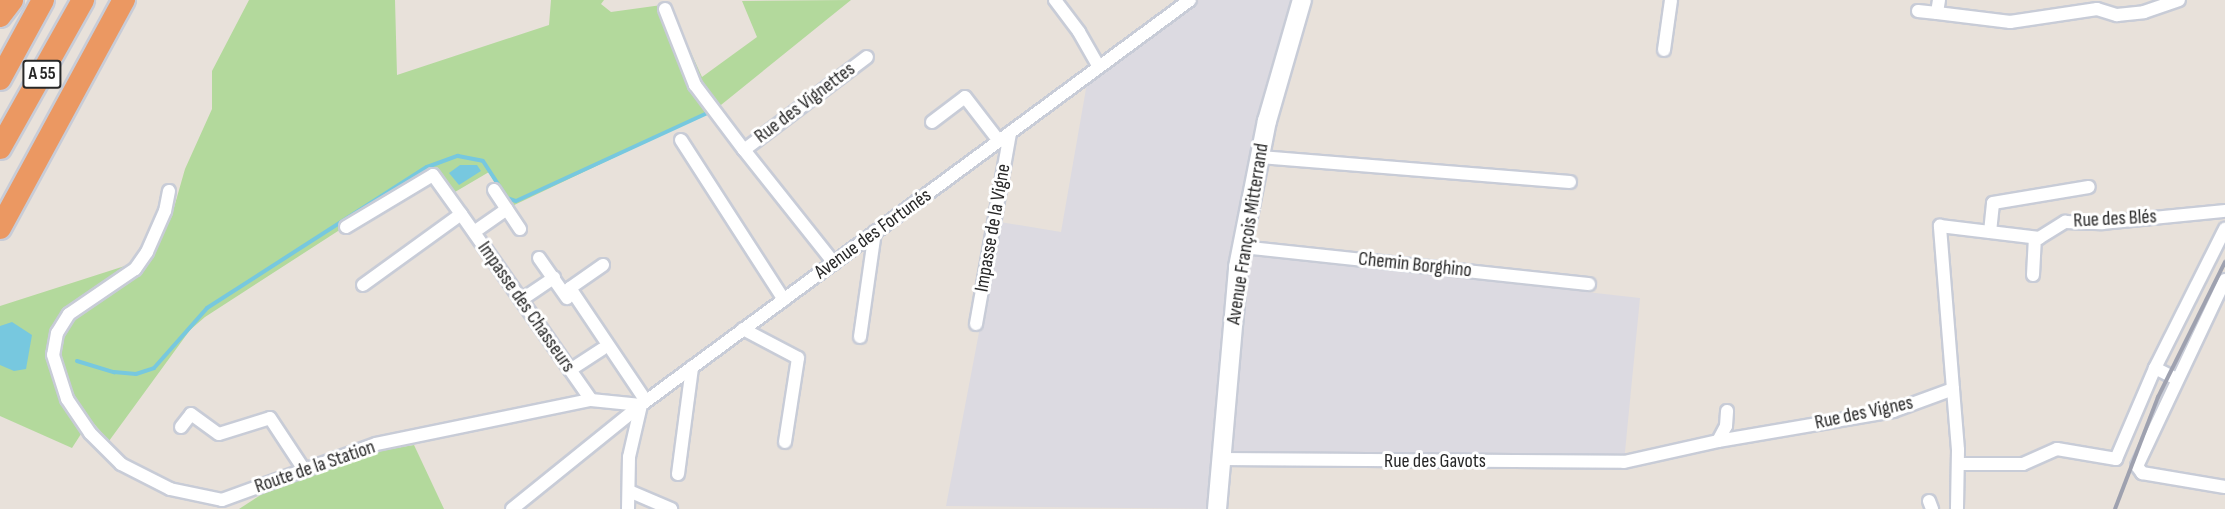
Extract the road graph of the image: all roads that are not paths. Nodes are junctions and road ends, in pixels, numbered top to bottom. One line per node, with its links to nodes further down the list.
1 (12, 0): 14 (highway)
2 (43, 0): 18 (highway, A 55)
3 (83, 0): 23 (highway, A 55)
4 (124, 0): 34 (highway)
5 (1054, 0): 17 (street)
6 (1190, 0): 17 (street, Avenue des Fortunés)
7 (1302, 0): 25 (main road, Avenue François Mitterrand)
8 (1671, 0): 15 (street)
9 (1939, 0): 13 (street)
10 (2179, 0): 13 (street)
11 (665, 9): 24 (street)
12 (1918, 11): 13 (street)
13 (1937, 13)
14 (0, 16)
15 (1664, 50)
16 (867, 57): 24 (street, Rue des Vignettes)
17 (1099, 68): 20 (street, Avenue des Fortunés)
18 (0, 79)
19 (932, 122): 22 (street)
20 (1010, 133): 22 (street, Avenue des Fortunés); 53 (street, Impasse de la Vigne)
21 (681, 140): 52 (street)
22 (999, 141): 38 (street, Avenue des Fortunés)
23 (0, 148)
24 (744, 150): 43 (street, Rue des Vignettes)
25 (1260, 157): 26 (street); 41 (main road, Avenue François Mitterrand)
26 (1570, 182)
27 (2089, 188): 39 (street)
28 (169, 190): 73 (street, Route de la Station)
29 (494, 190): 30 (street)
30 (507, 209): 35 (street); 37 (street)
31 (2225, 211): 40 (street, Rue des Blés)
32 (461, 214): 33 (street, Impasse des Chasseurs); 37 (street, Impasse des Chasseurs); 49 (street)
33 (346, 227)
34 (0, 228)
35 (520, 229)
36 (2225, 229): 60 (street)
37 (474, 232): 51 (street, Impasse des Chasseurs)
38 (875, 232): 43 (street, Avenue des Fortunés); 56 (street)
39 (1990, 232): 40 (street); 63 (street)
40 (2035, 238): 45 (street)
41 (1242, 247): 48 (street, Chemin Borghino); 71 (main road, Avenue François Mitterrand)
42 (539, 258): 46 (street)
43 (834, 263): 52 (street, Avenue des Fortunés)
44 (603, 265): 65 (street)
45 (2032, 275)
46 (554, 278): 50 (street); 51 (street)
47 (2225, 280): 62 (street)
48 (1589, 284)
49 (363, 285)
50 (567, 298)
51 (521, 300): 61 (street, Impasse des Chasseurs)
52 (784, 300): 55 (street, Avenue des Fortunés)
53 (976, 324)
54 (588, 329): 57 (street)
55 (743, 329): 59 (street, Avenue des Fortunés); 69 (street)
56 (860, 337)
57 (602, 349): 58 (street); 61 (street)
58 (614, 367)
59 (692, 368): 65 (street, Avenue des Fortunés); 74 (street)
60 (2155, 368): 62 (street); 72 (street)
61 (570, 370): 64 (street, Impasse des Chasseurs)
62 (2177, 379): 75 (street)
63 (1953, 389): 68 (street, Rue des Vignes); 72 (street)
64 (591, 400): 65 (street, Route de la Station); 73 (street, Route de la Station)
65 (644, 403): 76 (street); 77 (street, Avenue des Fortunés)
66 (1727, 411): 68 (street)
67 (181, 427): 73 (street)
68 (1718, 441): 70 (street, Rue des Vignes)
69 (785, 442)
70 (1650, 456): 71 (street, Rue des Gavots)
71 (1220, 459): 80 (main road, Avenue François Mitterrand)
72 (1958, 464): 81 (street)
73 (303, 468)
74 (678, 474)
75 (2225, 487)
76 (629, 491): 78 (street); 79 (street)
77 (512, 509)
78 (628, 509)
79 (670, 509)
80 (1218, 509)
81 (1957, 509)

